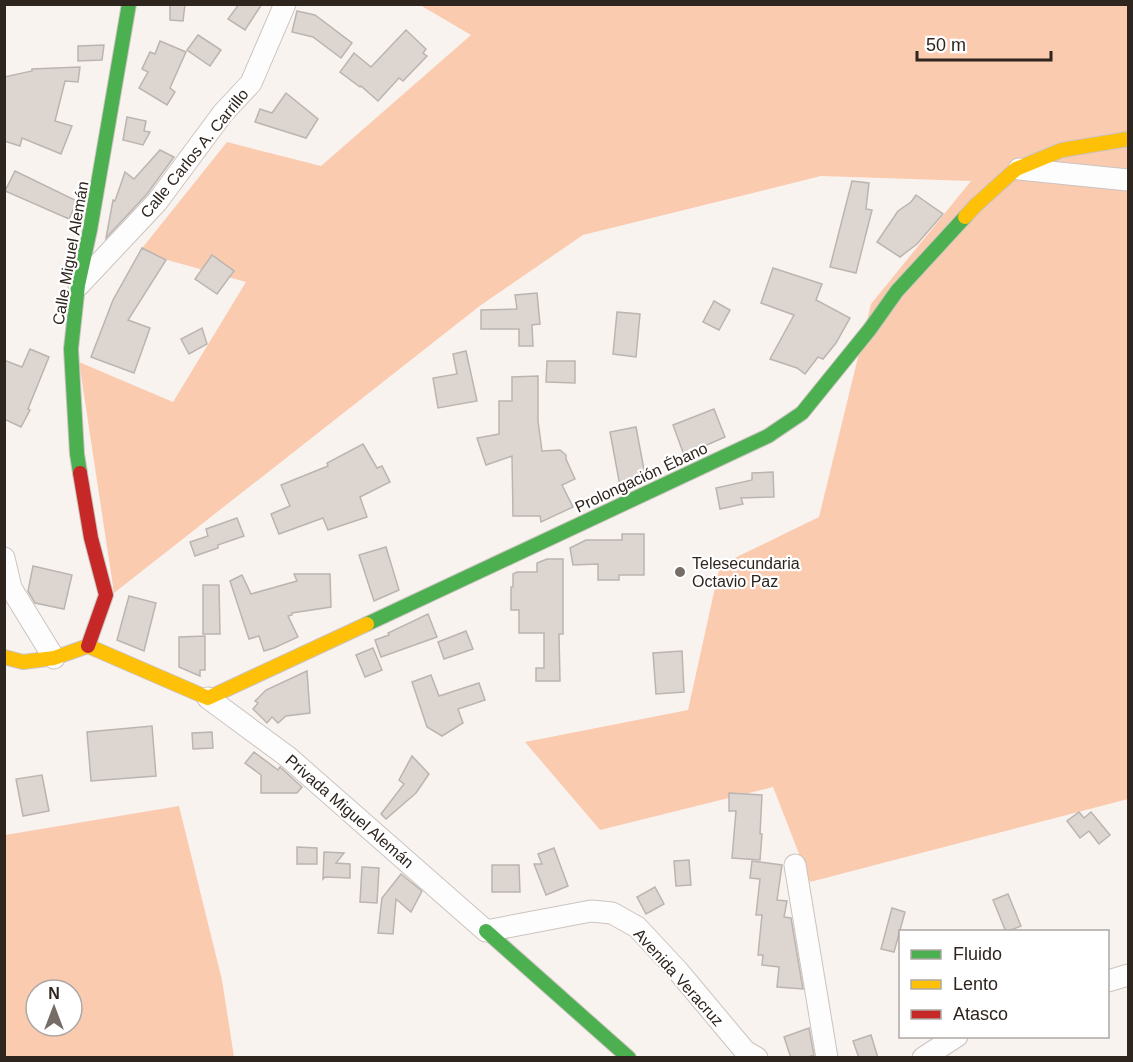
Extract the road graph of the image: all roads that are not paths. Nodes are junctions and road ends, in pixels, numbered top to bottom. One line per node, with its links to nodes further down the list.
1 (129, 4): 6 (street, Calle Miguel Alemán)
2 (285, 4): 6 (street, Calle Carlos A. Carrillo)
3 (1128, 139): 4 (street, Prolongación Ébano)
4 (1016, 169): 5 (street); 11 (street, Prolongación Ébano)
5 (1128, 180)
6 (78, 285): 8 (street, Calle Miguel Alemán)
7 (4, 558): 10 (street)
8 (88, 646): 10 (street); 11 (street)
9 (4, 657): 10 (street)
10 (54, 658)
11 (208, 698): 13 (street, Privada Miguel Alemán)
12 (795, 865): 19 (street)
13 (486, 931): 17 (street); 18 (street, Avenida Veracruz)
14 (1128, 975): 15 (street)
15 (1109, 980)
16 (954, 1038): 20 (street)
17 (629, 1058)
18 (757, 1058)
19 (827, 1058)
20 (923, 1058)

